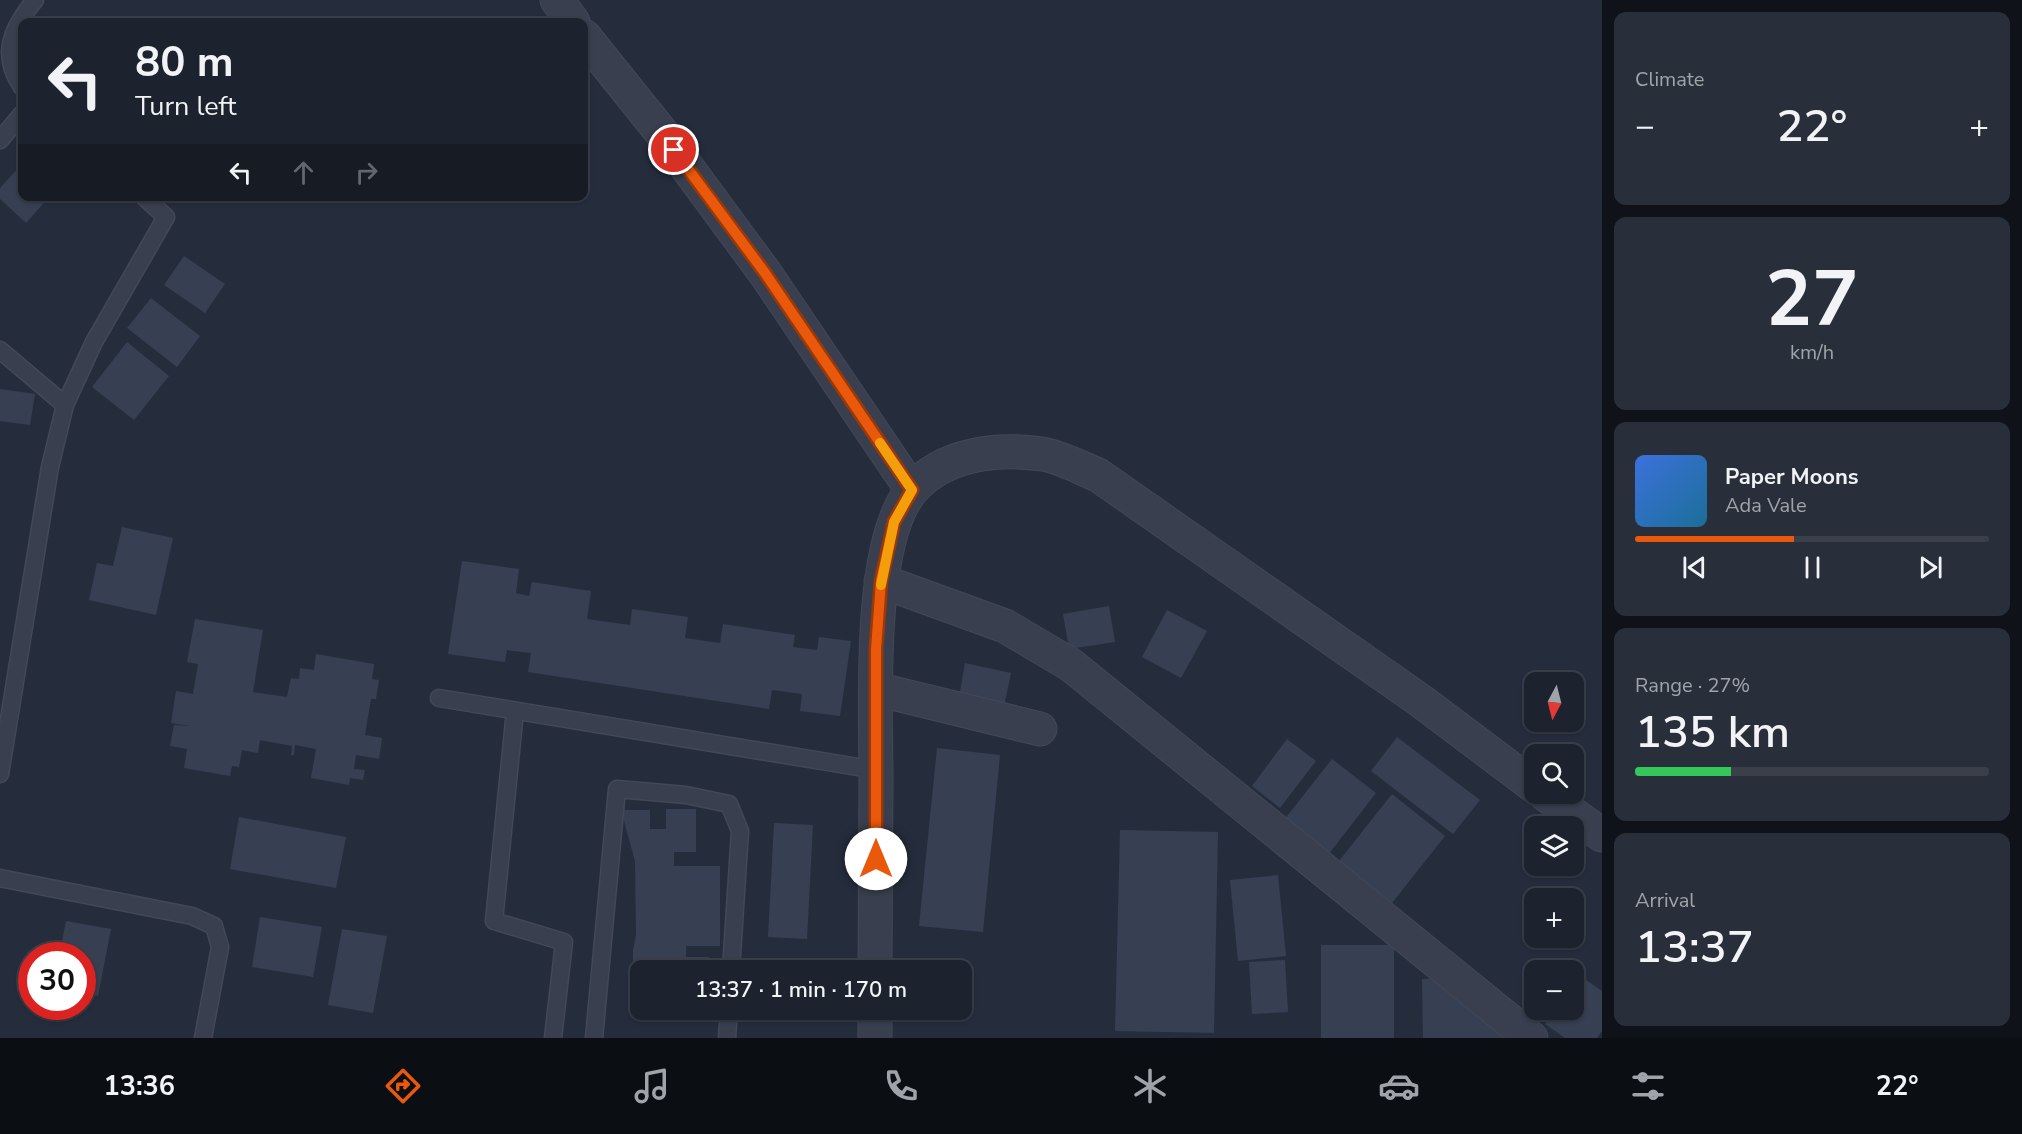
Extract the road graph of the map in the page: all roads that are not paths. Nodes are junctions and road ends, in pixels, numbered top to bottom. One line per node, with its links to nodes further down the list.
1 (35, 0): 3 (lane)
2 (557, 0): 4 (street)
3 (20, 18)
4 (570, 18)
5 (18, 21): 7 (lane)
6 (588, 41): 13 (street)
7 (18, 82)
8 (18, 119): 9 (lane)
9 (0, 140)
10 (148, 201): 12 (lane)
11 (0, 350): 12 (lane)
12 (65, 405): 20 (lane)
13 (912, 490): 14 (street); 21 (street)
14 (881, 581): 15 (street); 34 (street)
15 (876, 688): 18 (street); 19 (street)
16 (439, 698): 17 (lane)
17 (515, 711): 19 (lane); 30 (lane)
18 (1040, 729)
19 (876, 770): 26 (street)
20 (0, 774)
21 (1524, 778)
22 (1559, 804): 23 (street)
23 (1602, 835)
24 (0, 878): 29 (lane)
25 (732, 960): 31 (lane)
26 (875, 960)
27 (728, 1020): 32 (lane)
28 (875, 1020): 33 (street)
29 (203, 1038)
30 (553, 1038)
31 (594, 1038)
32 (727, 1038)
33 (875, 1038)
34 (1531, 1038)

